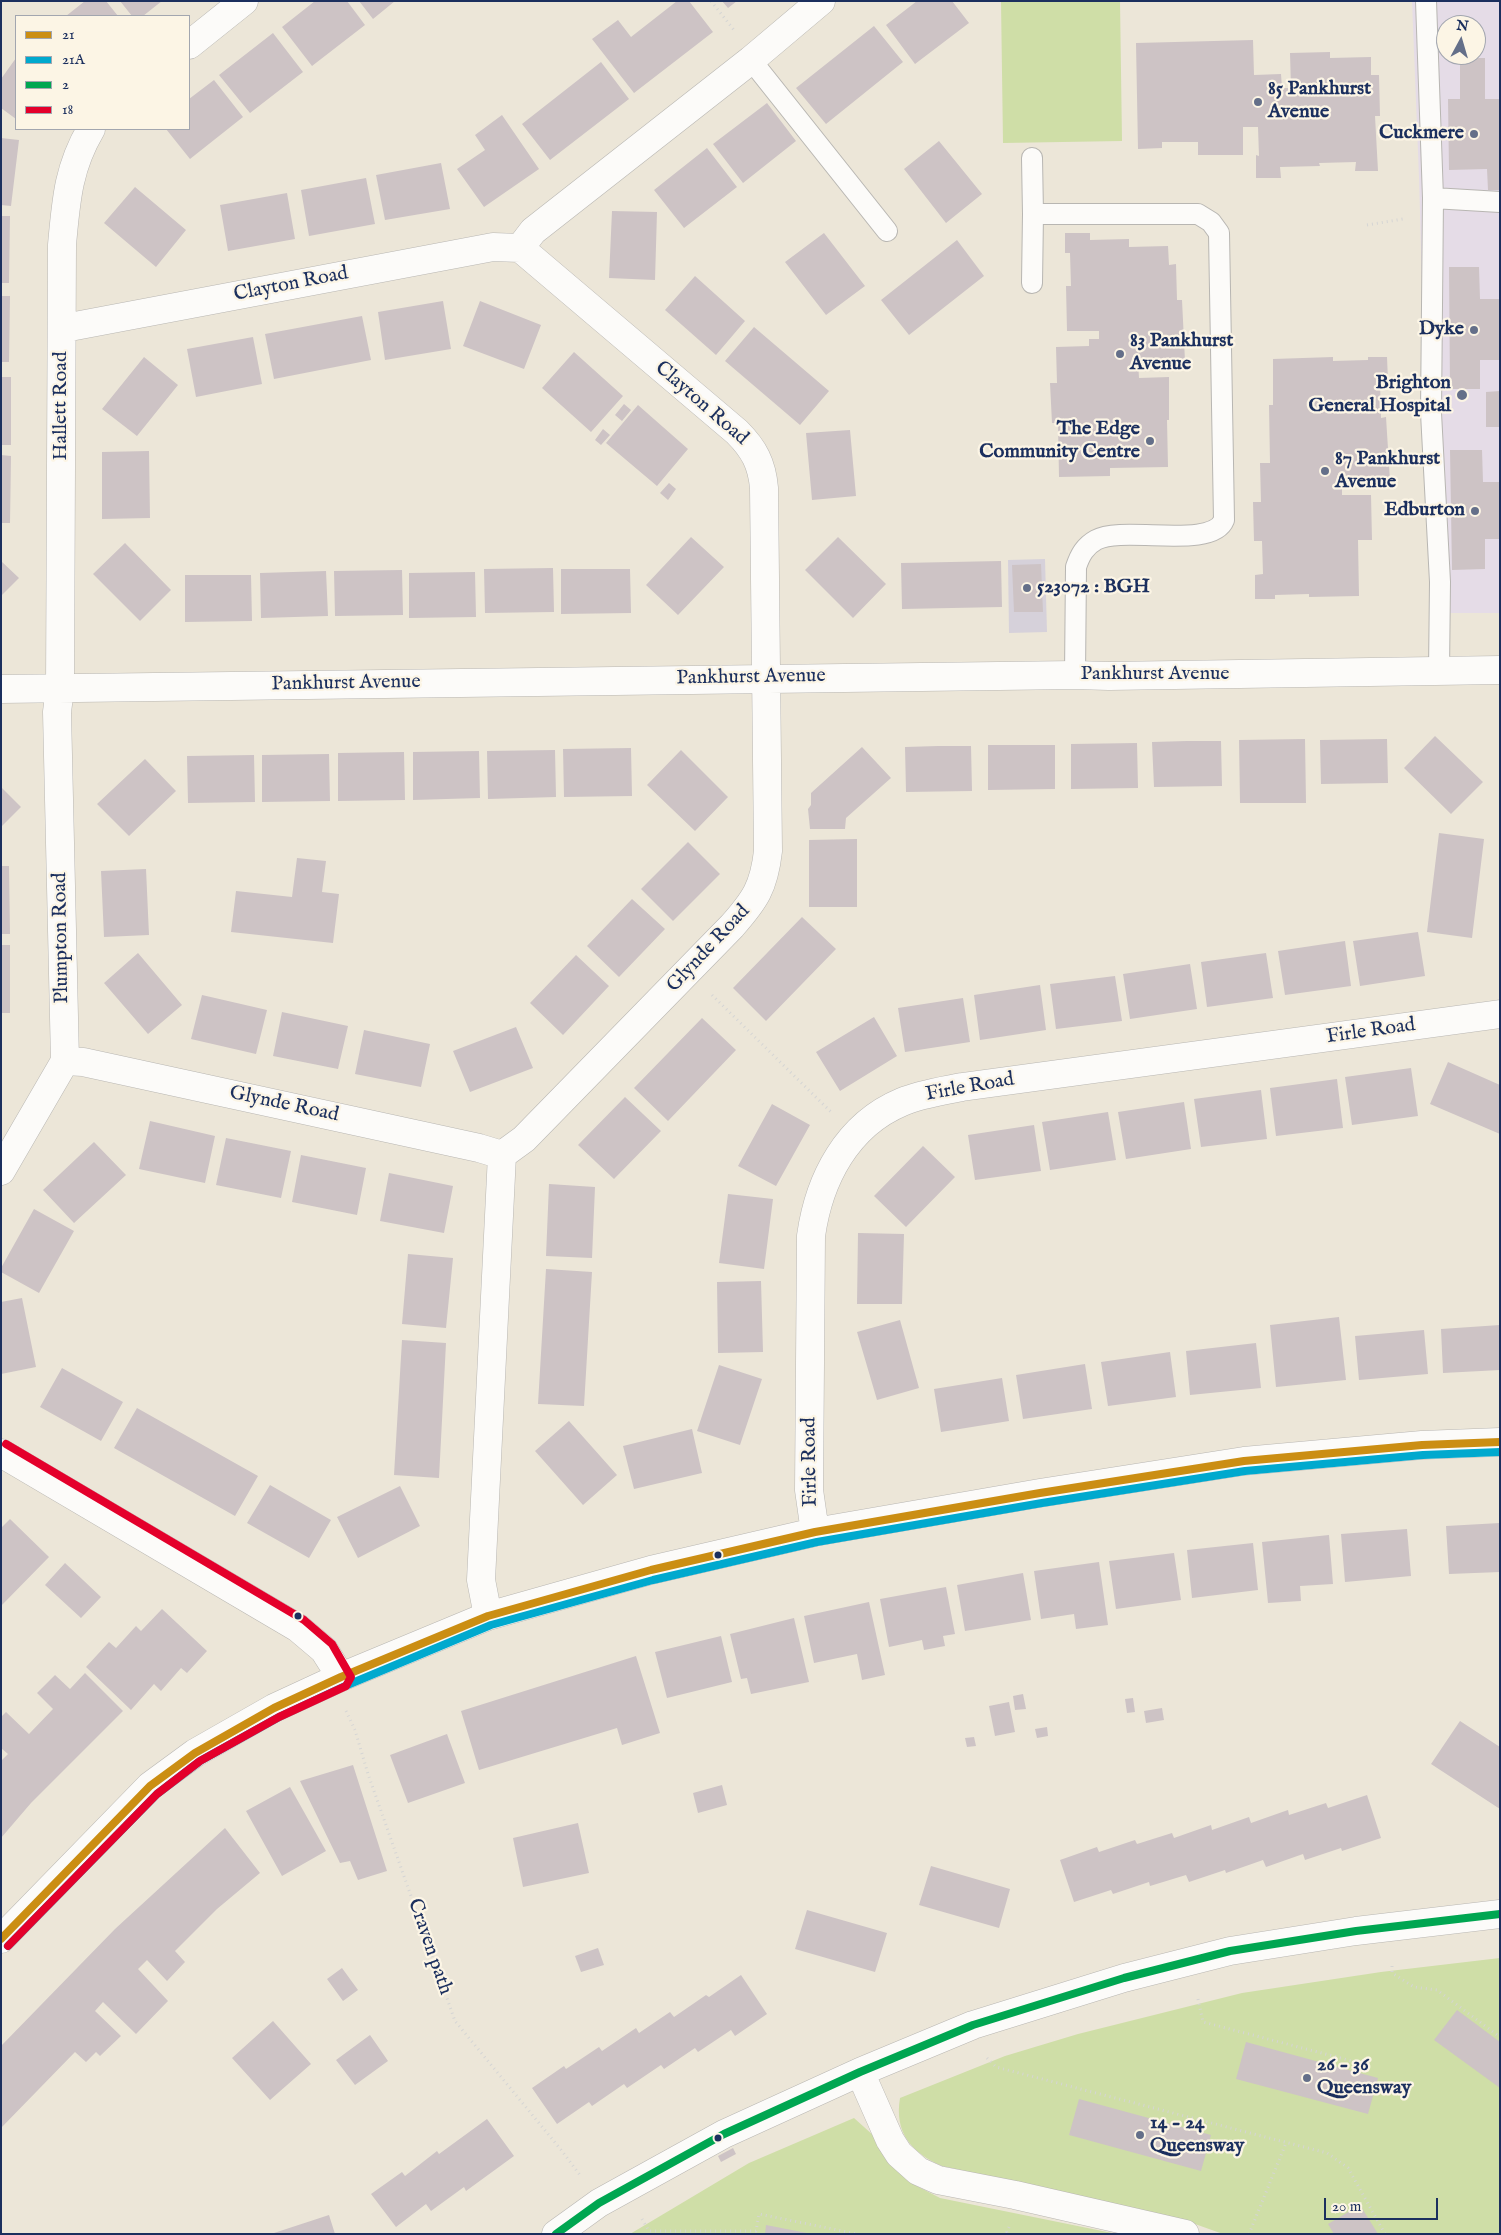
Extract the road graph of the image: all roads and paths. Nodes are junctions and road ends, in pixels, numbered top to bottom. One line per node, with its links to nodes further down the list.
1 (244, 1): 4 (street)
2 (821, 1): 5 (street)
3 (1426, 1): 8 (lane)
4 (190, 44)
5 (751, 60): 11 (lane); 12 (street)
6 (90, 130): 14 (street, Hallett Road)
7 (1032, 158): 10 (lane)
8 (1433, 198): 9 (lane); 16 (lane)
9 (1500, 202)
10 (1033, 214): 13 (lane); 17 (lane)
11 (886, 231)
12 (520, 248): 14 (street, Clayton Road); 18 (street, Clayton Road)
13 (1032, 283)
14 (62, 326): 19 (street, Hallett Road)
15 (1500, 670): 16 (street, Pankhurst Avenue)
16 (1439, 672): 17 (street, Pankhurst Avenue)
17 (1075, 674): 18 (street, Pankhurst Avenue)
18 (766, 678): 19 (street, Pankhurst Avenue); 21 (street, Glynde Road)
19 (60, 688): 20 (street, Pankhurst Avenue); 23 (street, Plumpton Road)
20 (1, 689)
21 (688, 972): 24 (path); 25 (street, Glynde Road)
22 (1500, 1014): 24 (street, Firle Road)
23 (65, 1061): 25 (street, Glynde Road); 26 (street)
24 (855, 1134): 29 (street, Firle Road)
25 (502, 1155): 30 (street)
26 (1, 1171)
27 (1500, 1442): 29 (street)
28 (1, 1453): 31 (street)
29 (814, 1532): 30 (street)
30 (488, 1616): 31 (street)
31 (337, 1679): 33 (street); 41 (path, Craven path)
32 (1500, 1914): 39 (street)
33 (1, 1939)
34 (1392, 1966): 36 (path)
35 (1198, 1999): 38 (path)
36 (1500, 2037)
37 (987, 2058): 40 (path)
38 (1352, 2061)
39 (860, 2072): 43 (street); 45 (street)
40 (1286, 2143): 46 (path); 47 (path)
41 (583, 2179)
42 (642, 2219): 44 (path)
43 (556, 2234)
44 (857, 2234)
45 (1185, 2234)
46 (1249, 2234)
47 (1385, 2234)

